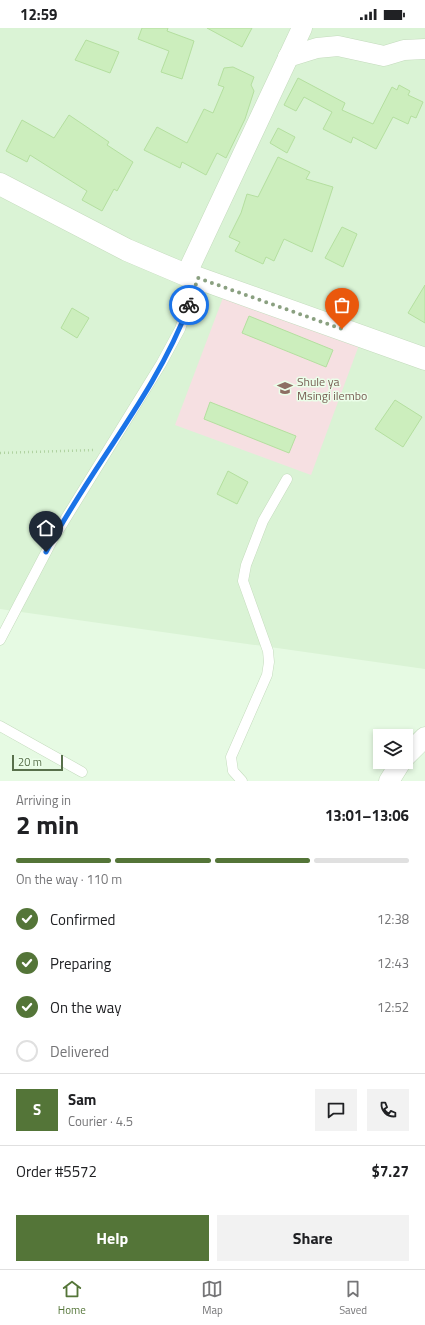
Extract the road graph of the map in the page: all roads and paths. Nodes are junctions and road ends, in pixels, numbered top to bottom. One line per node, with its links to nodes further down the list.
1 (302, 28): 3 (street)
2 (425, 49): 3 (street)
3 (288, 57): 5 (street)
4 (0, 184): 5 (street)
5 (192, 276): 6 (street); 7 (lane)
6 (425, 359)
7 (109, 449): 8 (path); 10 (lane)
8 (0, 453)
9 (287, 479): 16 (lane)
10 (0, 640)
11 (0, 726): 15 (lane)
12 (425, 737): 13 (street)
13 (413, 749)
14 (397, 769): 17 (street)
15 (82, 772)
16 (242, 781)
17 (389, 781)

